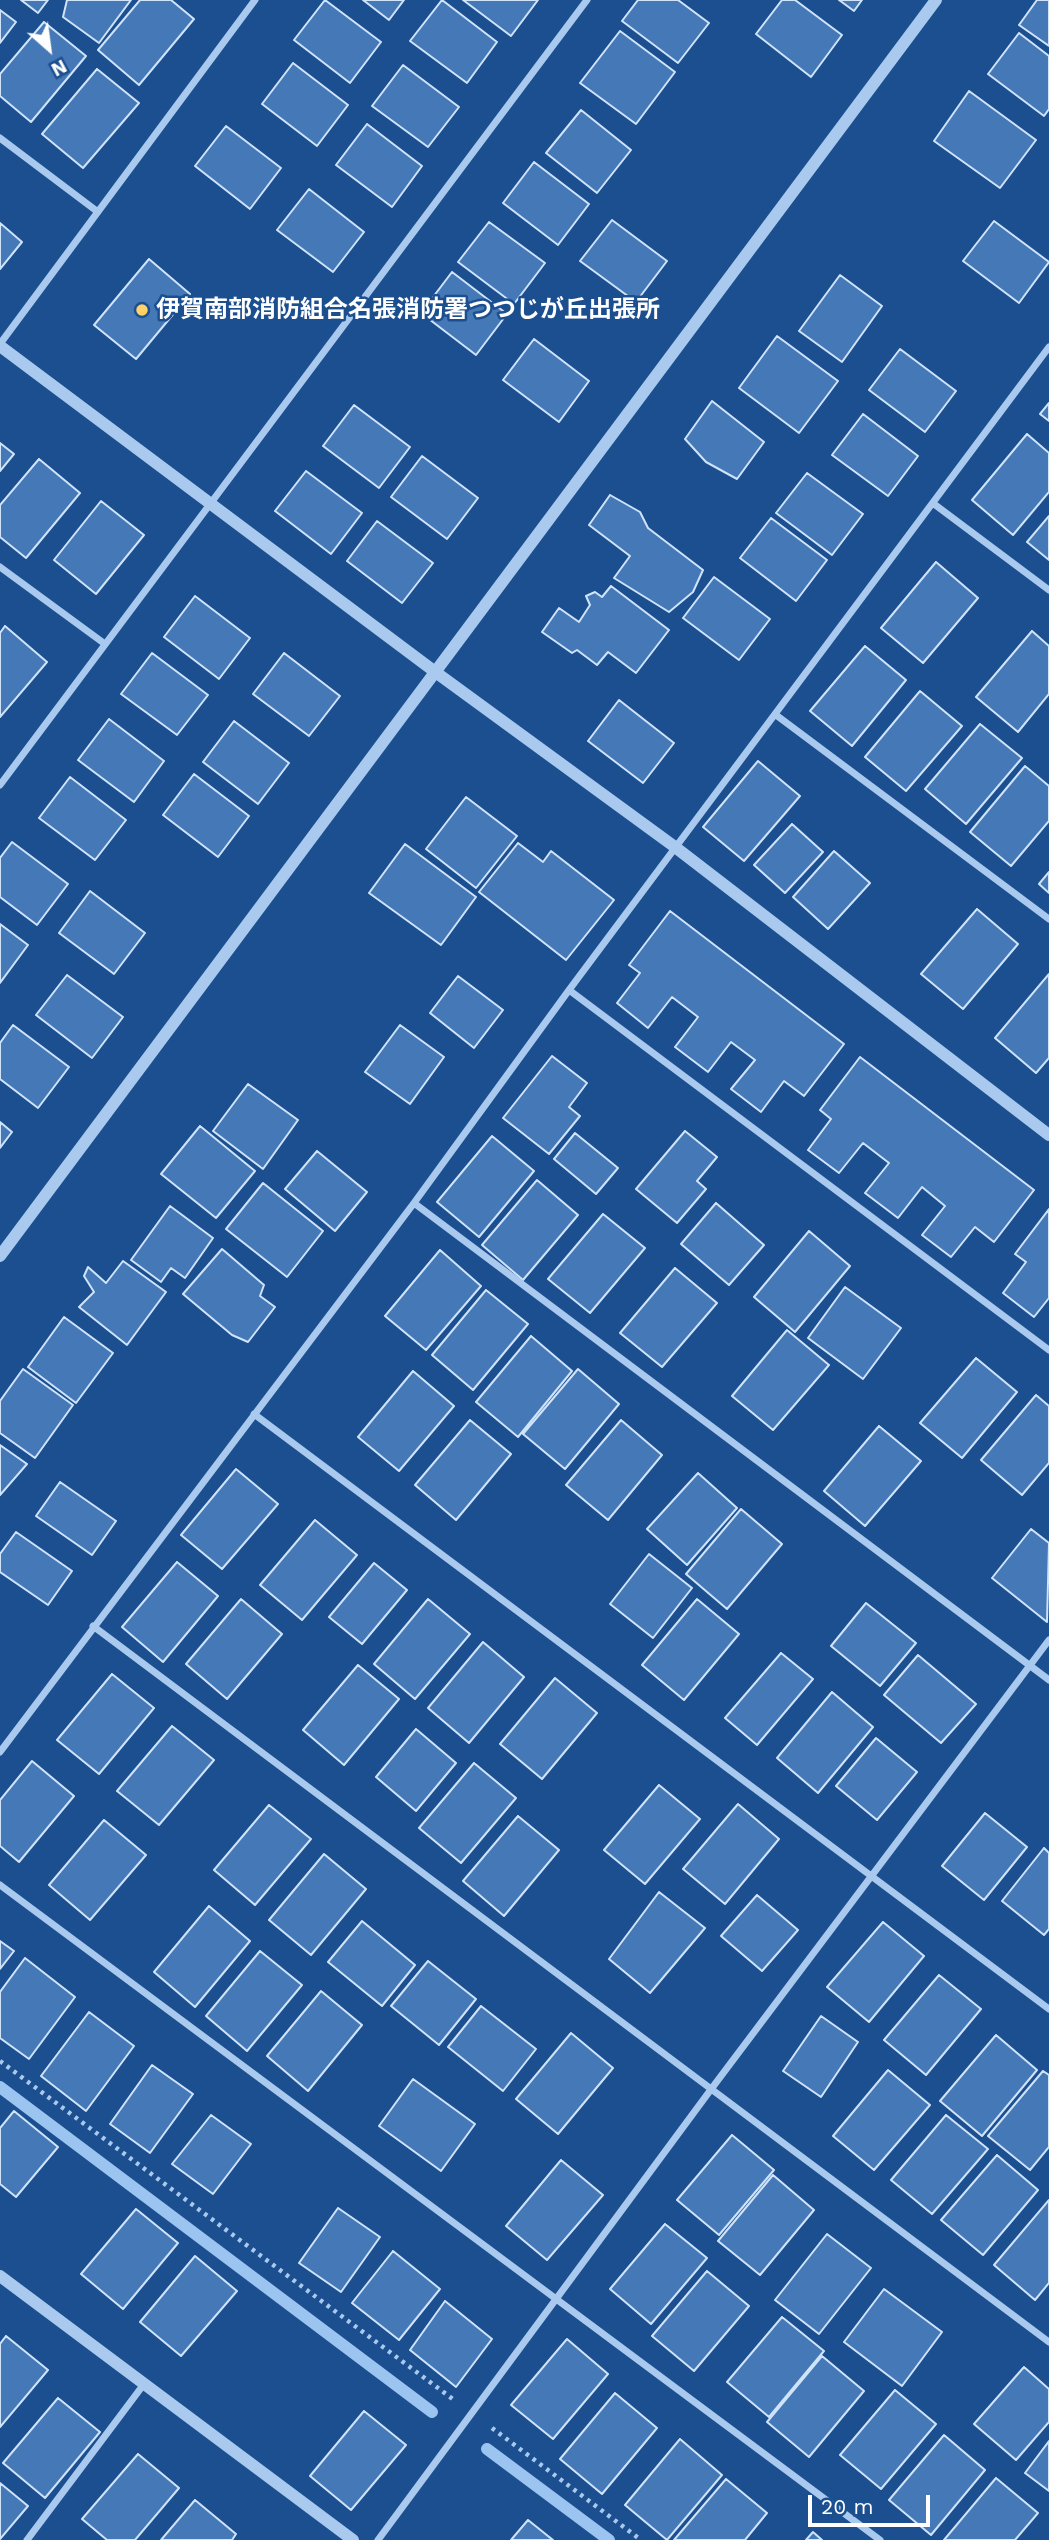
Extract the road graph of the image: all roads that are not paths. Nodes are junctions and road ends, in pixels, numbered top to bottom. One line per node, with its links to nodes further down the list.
1 (255, 0): 5 (street)
2 (587, 0): 8 (street)
3 (936, 0): 13 (street)
4 (0, 138): 5 (street)
5 (98, 212): 6 (street)
6 (0, 345): 8 (street)
7 (1049, 347): 9 (street)
8 (212, 503): 12 (street); 13 (street)
9 (934, 504): 11 (street); 14 (street)
10 (0, 567): 12 (street)
11 (1049, 590)
12 (105, 644): 15 (street)
13 (434, 671): 16 (street); 21 (street)
14 (776, 715): 16 (street); 17 (street)
15 (0, 785)
16 (676, 847): 18 (street); 19 (street)
17 (1049, 919)
18 (569, 990): 20 (street); 22 (street)
19 (1049, 1135)
20 (414, 1203): 23 (street); 26 (street)
21 (0, 1256)
22 (1049, 1350)
23 (254, 1413): 24 (street); 29 (street)
24 (93, 1626): 28 (street); 32 (street)
25 (1049, 1640): 26 (street)
26 (1030, 1665): 27 (street); 29 (street)
27 (1049, 1680)
28 (0, 1752)
29 (872, 1877): 31 (street); 32 (street)
30 (0, 1885): 34 (street)
31 (1049, 2009)
32 (712, 2088): 34 (street); 35 (street)
33 (0, 2276): 36 (street)
34 (555, 2301): 39 (street); 40 (street)
35 (1049, 2342)
36 (144, 2384): 37 (street); 38 (street)
37 (27, 2540)
38 (353, 2540)
39 (378, 2540)
40 (880, 2540)

